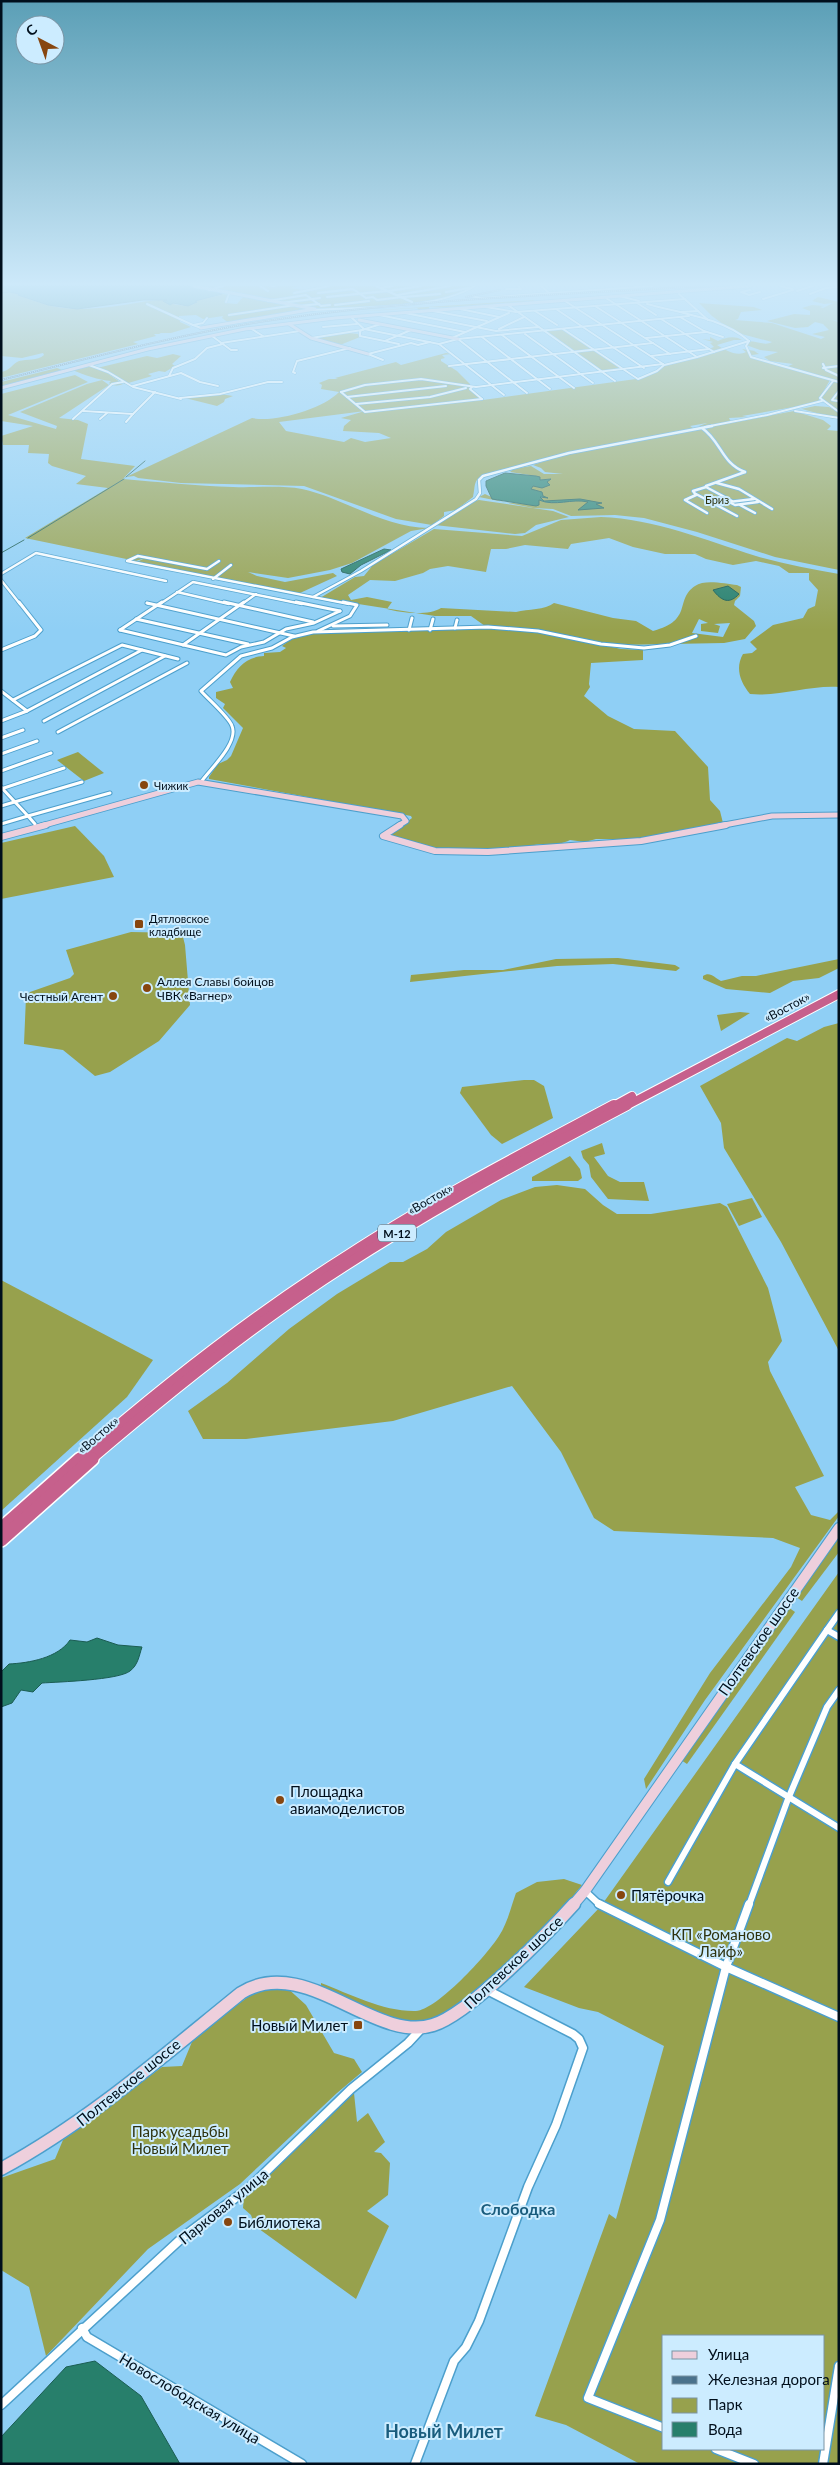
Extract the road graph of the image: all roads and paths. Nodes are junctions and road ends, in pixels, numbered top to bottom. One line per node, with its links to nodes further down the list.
1 (94, 401): 11 (street)
2 (146, 401): 14 (street)
3 (352, 401): 9 (street)
4 (383, 401): 9 (street)
5 (464, 401): 9 (street)
6 (822, 401): 8 (street); 10 (street)
7 (838, 401): 8 (street)
8 (826, 403): 12 (street)
9 (356, 404)
10 (790, 410): 15 (street); 19 (street)
11 (83, 411): 13 (street); 16 (street)
12 (838, 411)
13 (107, 413): 14 (street); 17 (street)
14 (133, 414): 18 (street)
15 (839, 418)
16 (73, 419)
17 (100, 419)
18 (126, 422)
19 (702, 428): 20 (street); 40 (street)
20 (717, 483): 21 (street); 23 (street)
21 (704, 487): 22 (street); 24 (street)
22 (696, 494): 27 (street); 29 (street)
23 (757, 500): 24 (street); 26 (street); 28 (street)
24 (732, 501): 25 (street)
25 (735, 505): 26 (street); 27 (street)
26 (740, 505): 30 (street)
27 (720, 507): 31 (street)
28 (772, 509)
29 (707, 513)
30 (755, 513)
31 (737, 516)
32 (219, 561): 35 (street)
33 (231, 566): 35 (street)
34 (1, 574): 37 (street)
35 (213, 579): 40 (street)
36 (1, 580): 62 (street)
37 (166, 581)
38 (177, 592): 39 (street); 42 (street); 43 (street)
39 (256, 594): 43 (street); 49 (street)
40 (313, 597): 51 (street)
41 (147, 603): 42 (street)
42 (156, 606): 45 (street); 46 (street)
43 (239, 606): 46 (street); 49 (street)
44 (412, 618): 53 (street)
45 (136, 619): 57 (street); 60 (street)
46 (220, 619): 55 (street); 57 (street)
47 (433, 619): 54 (street)
48 (457, 620): 52 (street)
49 (316, 622): 55 (street)
50 (387, 624): 51 (street)
51 (330, 626): 56 (street)
52 (456, 628): 54 (street); 59 (street)
53 (409, 630): 54 (street); 56 (street)
54 (430, 630)
55 (281, 632): 58 (street); 61 (street)
56 (316, 632): 58 (street)
57 (199, 634): 60 (street); 61 (street)
58 (294, 636): 81 (street)
59 (696, 636)
60 (183, 645): 61 (street)
61 (250, 645)
62 (1, 650)
63 (142, 650): 64 (street); 68 (street); 69 (street)
64 (166, 656): 65 (street); 71 (street)
65 (178, 658)
66 (186, 663): 73 (street)
67 (1, 691): 68 (street)
68 (13, 700): 69 (street)
69 (27, 711): 70 (street)
70 (1, 721)
71 (44, 721)
72 (23, 730): 74 (street)
73 (58, 732)
74 (1, 738)
75 (36, 742): 77 (street)
76 (51, 753): 79 (street)
77 (1, 754)
78 (64, 768): 82 (street)
79 (1, 771)
80 (82, 782): 84 (street)
81 (201, 782): 86 (main road); 90 (main road)
82 (2, 789): 84 (street)
83 (110, 793): 87 (street)
84 (16, 803): 85 (street); 87 (street)
85 (1, 806)
86 (839, 815)
87 (28, 816): 88 (street); 89 (street)
88 (1, 824)
89 (35, 824)
90 (1, 837)
91 (839, 986): 94 (highway, «Восток» / М-12)
92 (839, 994): 95 (highway, «Восток» / М-12)
93 (839, 1528): 104 (main road, Полтевское шоссе)
94 (1, 1529)
95 (1, 1540)
96 (839, 1613): 97 (street)
97 (828, 1630): 98 (street); 100 (street)
98 (839, 1637)
99 (839, 1690): 101 (street)
100 (735, 1764): 101 (street); 103 (street)
101 (788, 1799): 102 (street); 105 (street)
102 (839, 1828)
103 (668, 1882)
104 (585, 1891): 105 (street); 106 (main road, Полтевское шоссе)
105 (726, 1968): 107 (street); 113 (street)
106 (486, 1989): 108 (main road, Полтевское шоссе); 116 (street)
107 (839, 2017)
108 (423, 2027): 109 (main road, Полтевское шоссе); 110 (street, Парковая улица)
109 (1, 2169)
110 (82, 2328): 112 (street, Парковая улица); 115 (street, Новослободская улица)
111 (839, 2366): 118 (street)
112 (1, 2405)
113 (662, 2427)
114 (719, 2450): 117 (street)
115 (302, 2464)
116 (415, 2464)
117 (754, 2464)
118 (823, 2464)

